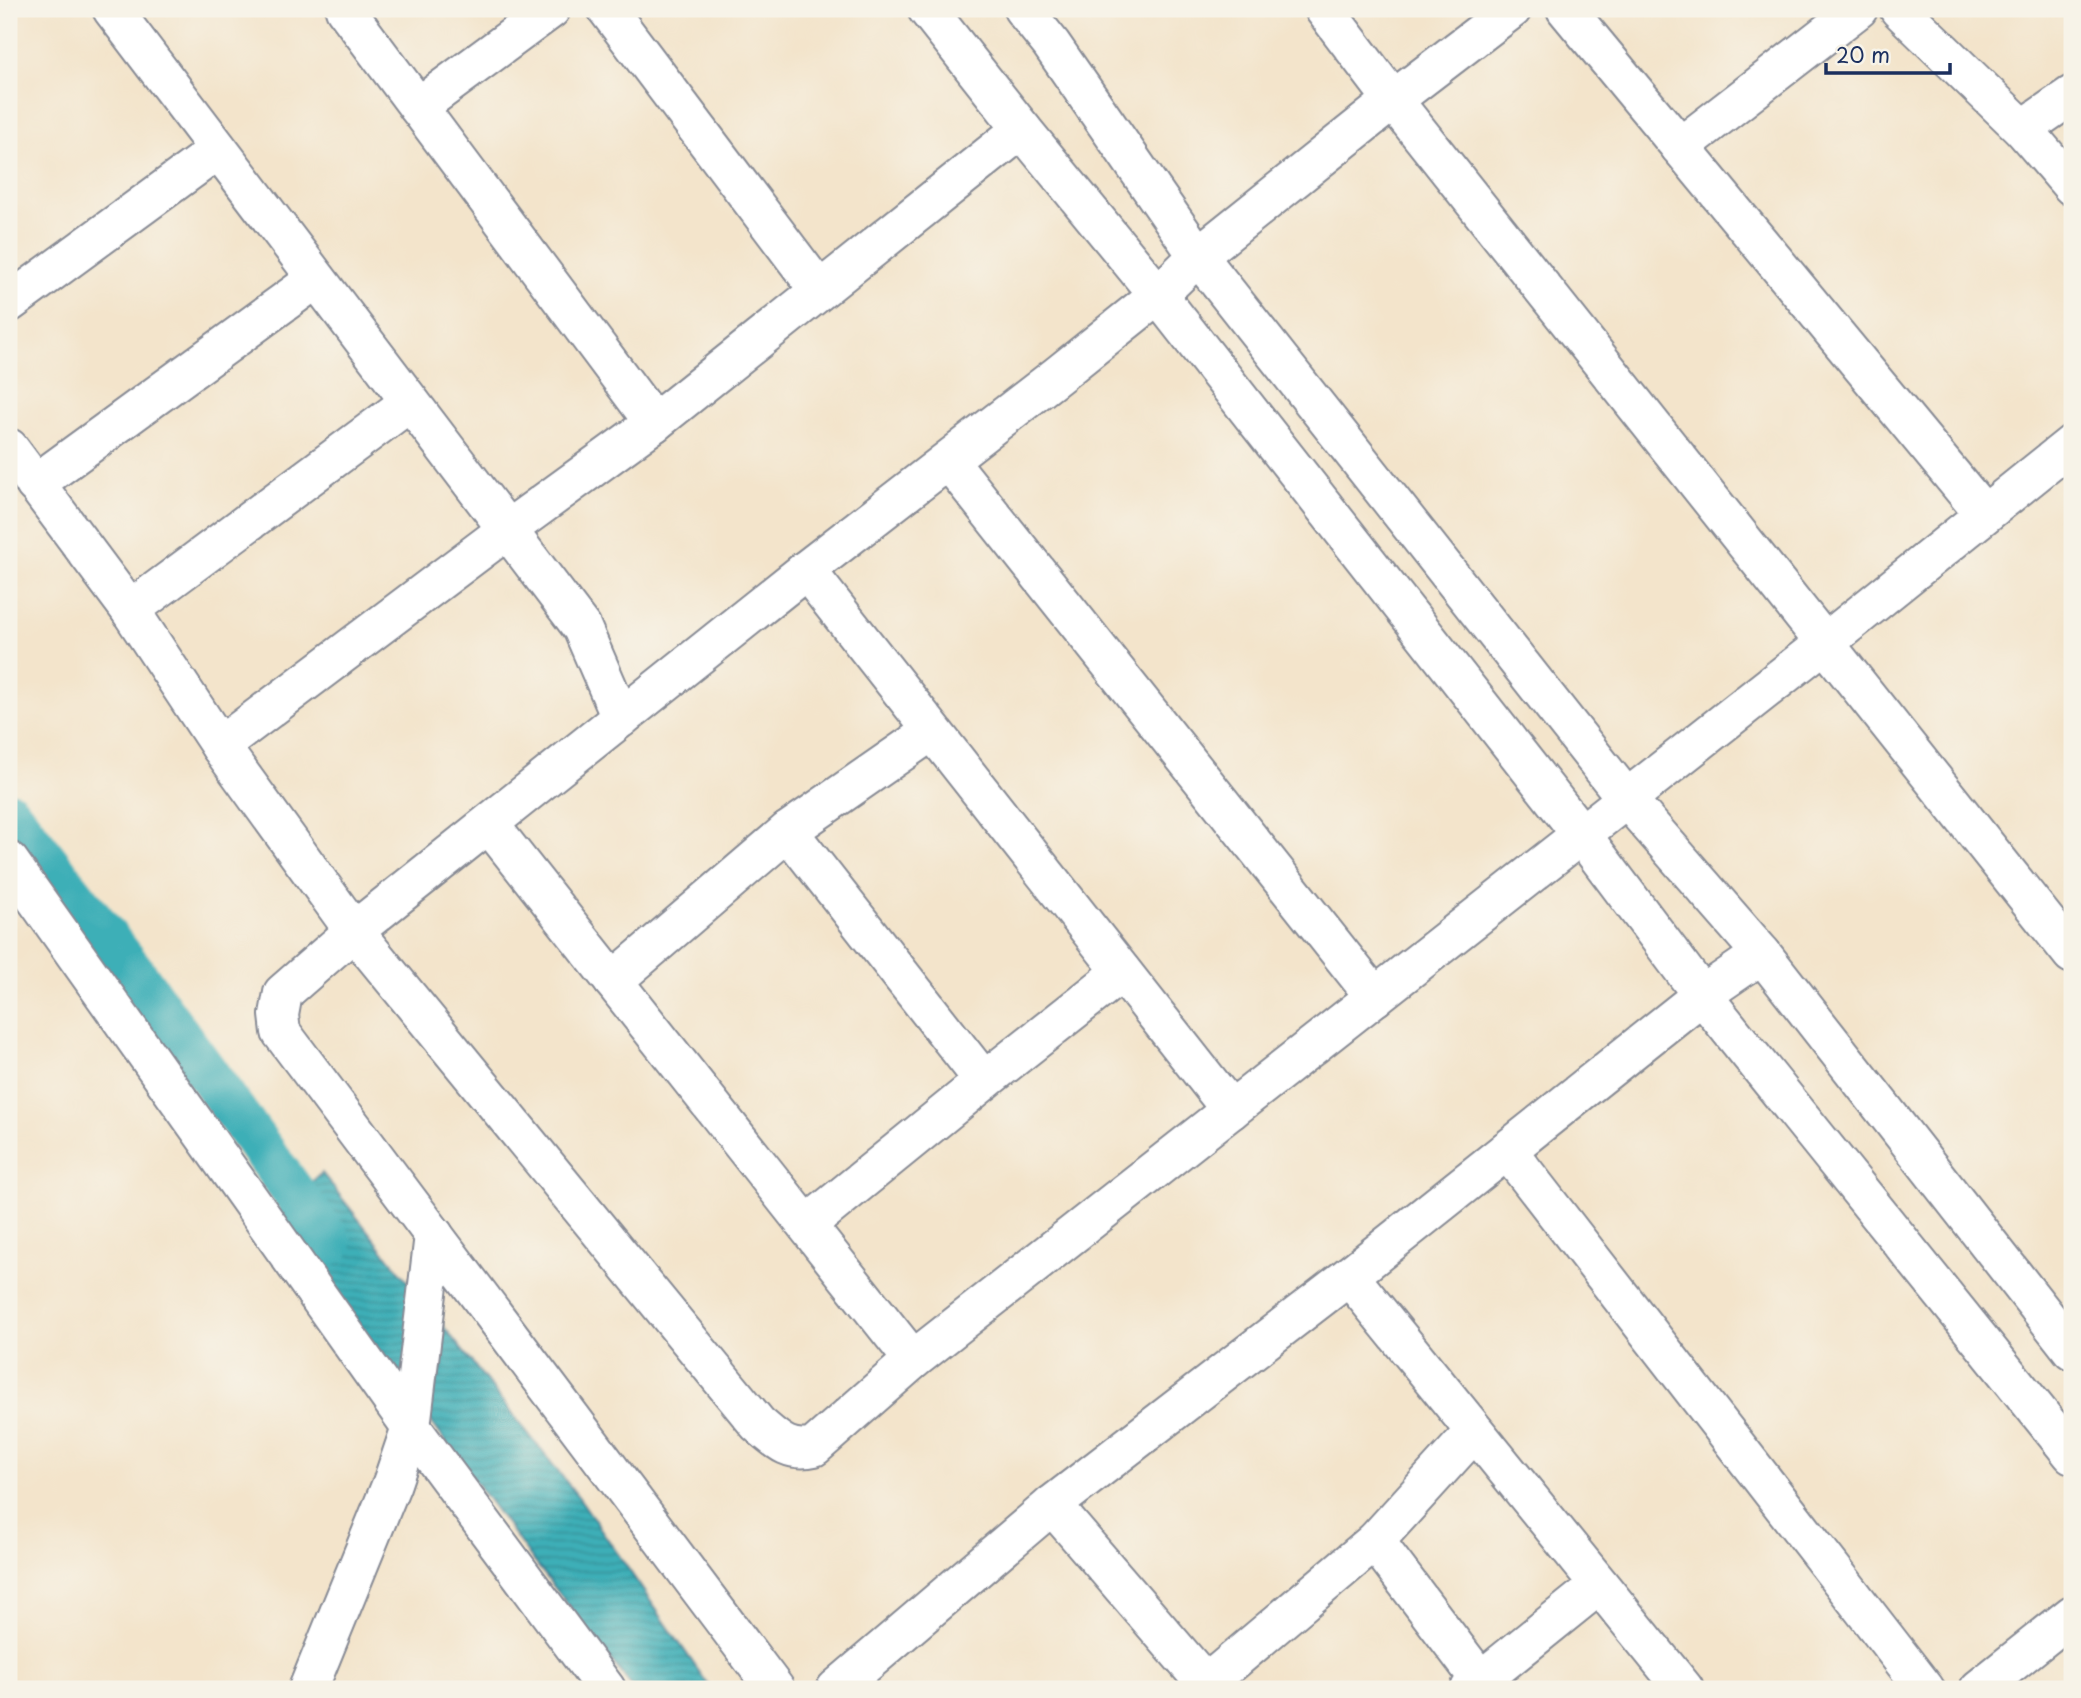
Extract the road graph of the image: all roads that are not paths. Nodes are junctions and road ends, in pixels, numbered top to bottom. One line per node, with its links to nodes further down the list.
1 (345, 9): 14 (street)
2 (551, 9): 14 (street)
3 (607, 9): 22 (street)
4 (927, 9): 16 (street)
5 (1023, 9): 20 (street)
6 (1512, 9): 13 (street)
7 (1566, 9): 17 (street)
8 (1858, 9): 17 (street)
9 (1899, 9): 15 (street)
10 (1330, 12): 13 (street)
11 (128, 14): 18 (street)
12 (2072, 95): 15 (street)
13 (1393, 100): 20 (street); 35 (street)
14 (418, 107): 26 (street)
15 (2023, 128): 19 (street)
16 (1022, 129): 22 (street); 23 (street)
17 (1680, 147): 31 (street)
18 (218, 150): 21 (street); 24 (street)
19 (2072, 186)
20 (1198, 256): 23 (street); 39 (street)
21 (316, 279): 25 (street); 30 (street)
22 (819, 290): 26 (street)
23 (1158, 295): 29 (street); 42 (street)
24 (9, 303)
25 (410, 402): 32 (street); 34 (street)
26 (654, 424): 32 (street)
27 (9, 448): 30 (street)
28 (2067, 459): 31 (street)
29 (949, 461): 33 (street); 50 (street)
30 (35, 484): 34 (street)
31 (1984, 514): 35 (street)
32 (507, 530): 36 (street); 38 (street)
33 (806, 570): 36 (street); 37 (street)
34 (130, 610): 38 (street)
35 (1826, 642): 39 (street); 46 (street)
36 (621, 718): 40 (street)
37 (932, 731): 41 (street); 47 (street)
38 (220, 746): 44 (street)
39 (1626, 798): 42 (street); 45 (street)
40 (489, 824): 44 (street); 48 (street)
41 (788, 831): 48 (street); 51 (street)
42 (1581, 834): 49 (street); 50 (street)
43 (9, 861): 59 (street)
44 (354, 931): 55 (street); 58 (street)
45 (1762, 954): 49 (street); 57 (street)
46 (2072, 954)
47 (1122, 972): 51 (street); 52 (street)
48 (613, 981): 54 (street)
49 (1702, 995): 53 (street); 61 (street)
50 (1375, 997): 52 (street)
51 (984, 1081): 54 (street)
52 (1231, 1110): 58 (street)
53 (1507, 1150): 56 (street); 73 (street)
54 (807, 1225): 58 (street)
55 (434, 1235): 59 (street); 70 (street)
56 (1349, 1276): 60 (street); 62 (street)
57 (2072, 1350)
58 (914, 1360)
59 (411, 1427): 68 (street); 69 (street)
60 (1474, 1432): 63 (street); 64 (street)
61 (2072, 1454)
62 (1052, 1506): 67 (street); 71 (street)
63 (1375, 1541): 66 (street); 67 (street)
64 (1599, 1585): 66 (street); 72 (street)
65 (2072, 1615): 74 (street)
66 (1479, 1686)
67 (1205, 1687)
68 (307, 1689)
69 (606, 1689)
70 (775, 1689)
71 (836, 1689)
72 (1684, 1689)
73 (1925, 1689)
74 (1979, 1689)

